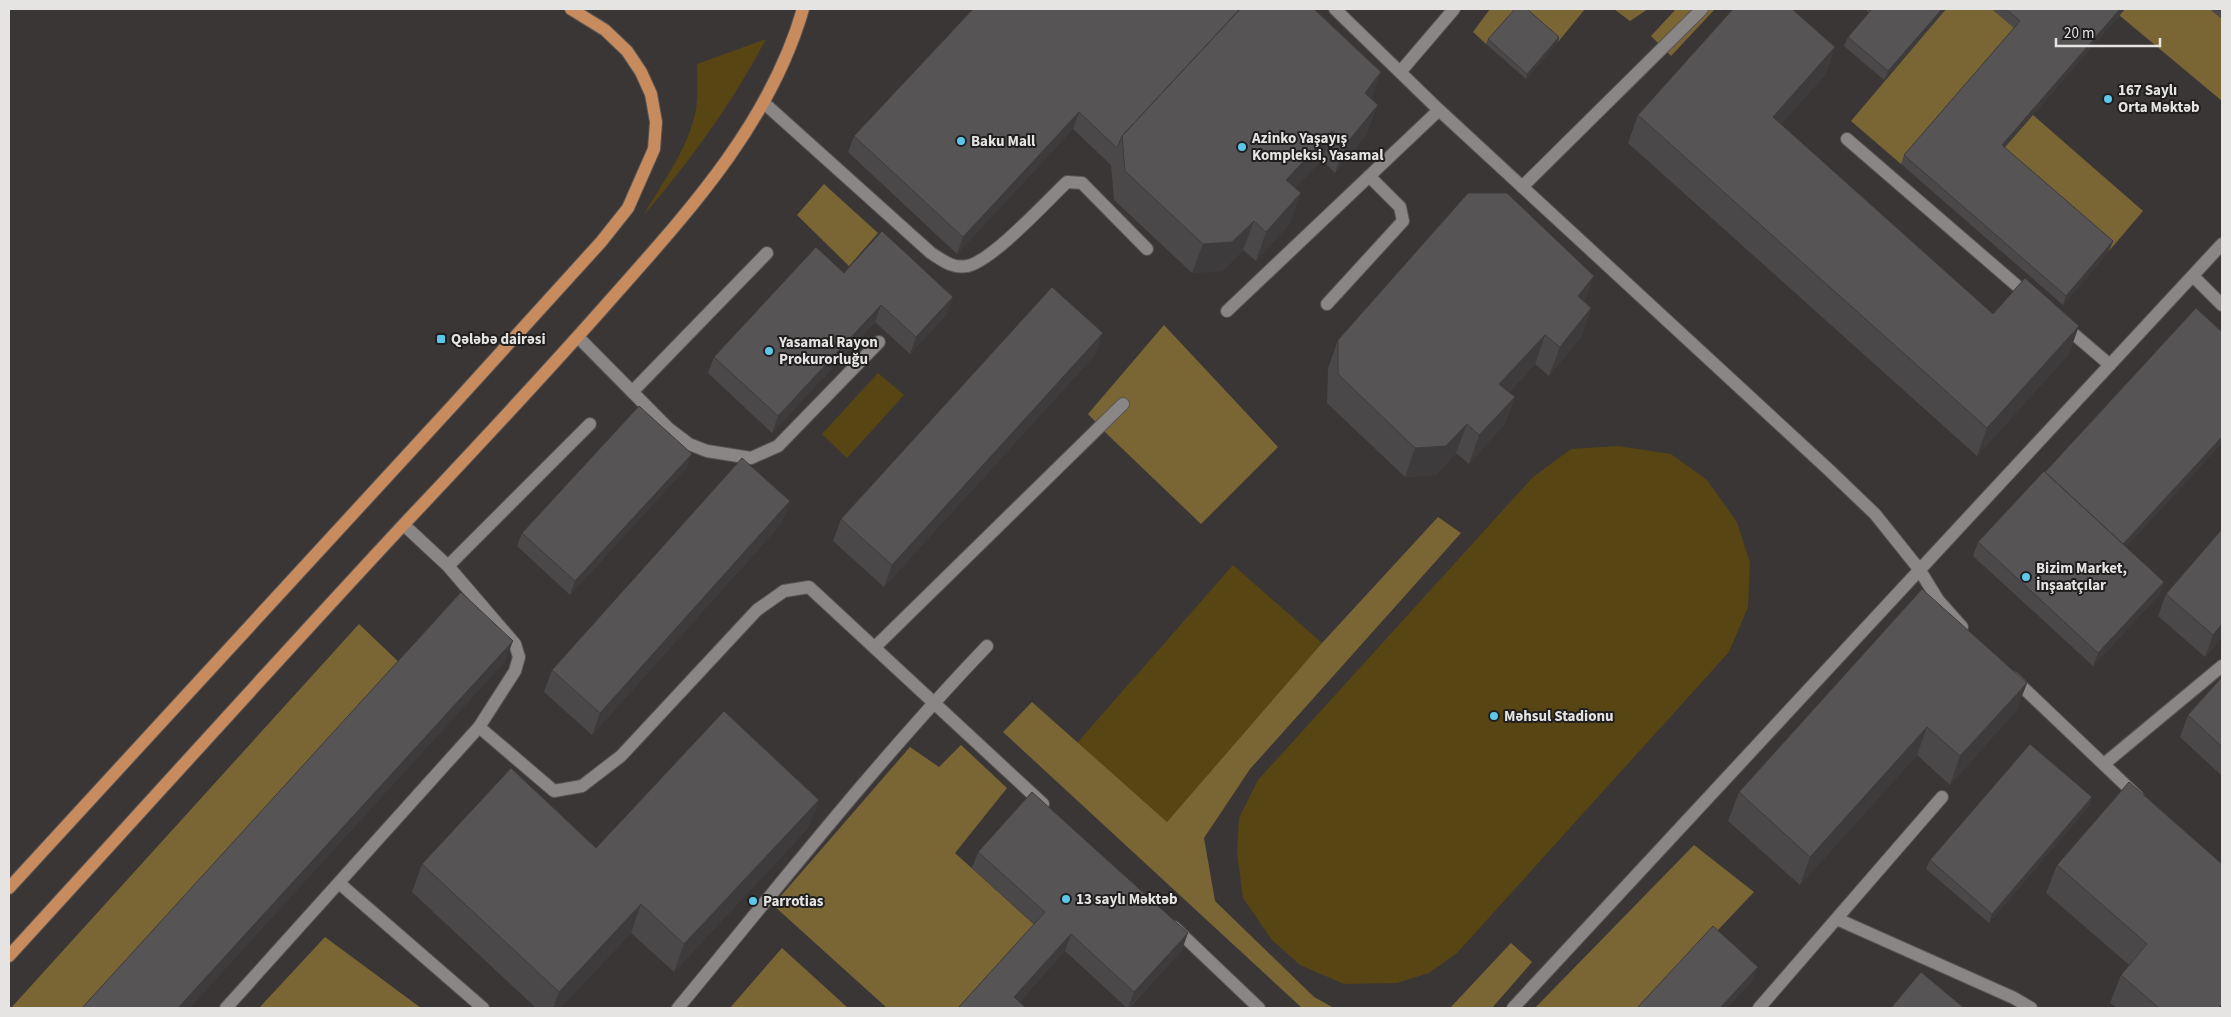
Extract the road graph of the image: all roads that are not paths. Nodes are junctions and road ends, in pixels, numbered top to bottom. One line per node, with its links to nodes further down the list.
1 (571, 9): 40 (main road)
2 (803, 9): 7 (main road)
3 (1335, 9): 6 (street)
4 (1454, 9): 6 (street)
5 (1702, 9): 11 (street)
6 (1401, 72): 8 (street)
7 (764, 103): 13 (street); 19 (main road)
8 (1440, 110): 10 (street); 11 (street)
9 (1847, 139): 21 (street)
10 (1370, 176): 16 (street); 18 (street)
11 (1522, 186): 27 (street)
12 (2222, 244): 15 (street)
13 (1147, 249)
14 (767, 253): 22 (street)
15 (2193, 276): 17 (street); 21 (street)
16 (1328, 304)
17 (2222, 305)
18 (1227, 311)
19 (578, 337): 22 (street); 25 (main road)
20 (878, 342): 22 (street)
21 (2110, 365): 27 (street)
22 (632, 392)
23 (1123, 404): 30 (street)
24 (590, 424): 26 (street)
25 (404, 525): 26 (street); 43 (main road)
26 (448, 566): 34 (street)
27 (1919, 569): 28 (street); 48 (street)
28 (1968, 634)
29 (987, 646): 33 (street)
30 (875, 647): 33 (street); 34 (street)
31 (2222, 666): 35 (street)
32 (2002, 668): 35 (street)
33 (934, 702): 38 (street); 46 (street)
34 (479, 727): 39 (street)
35 (2104, 764): 37 (street)
36 (1942, 797): 41 (street)
37 (2146, 805)
38 (1050, 810)
39 (340, 883): 44 (street); 45 (street)
40 (9, 888)
41 (1837, 919): 49 (street); 50 (street)
42 (1165, 920): 47 (street)
43 (9, 956)
44 (226, 1008)
45 (483, 1008)
46 (678, 1008)
47 (1259, 1008)
48 (1513, 1008)
49 (1759, 1008)
50 (2031, 1008)

